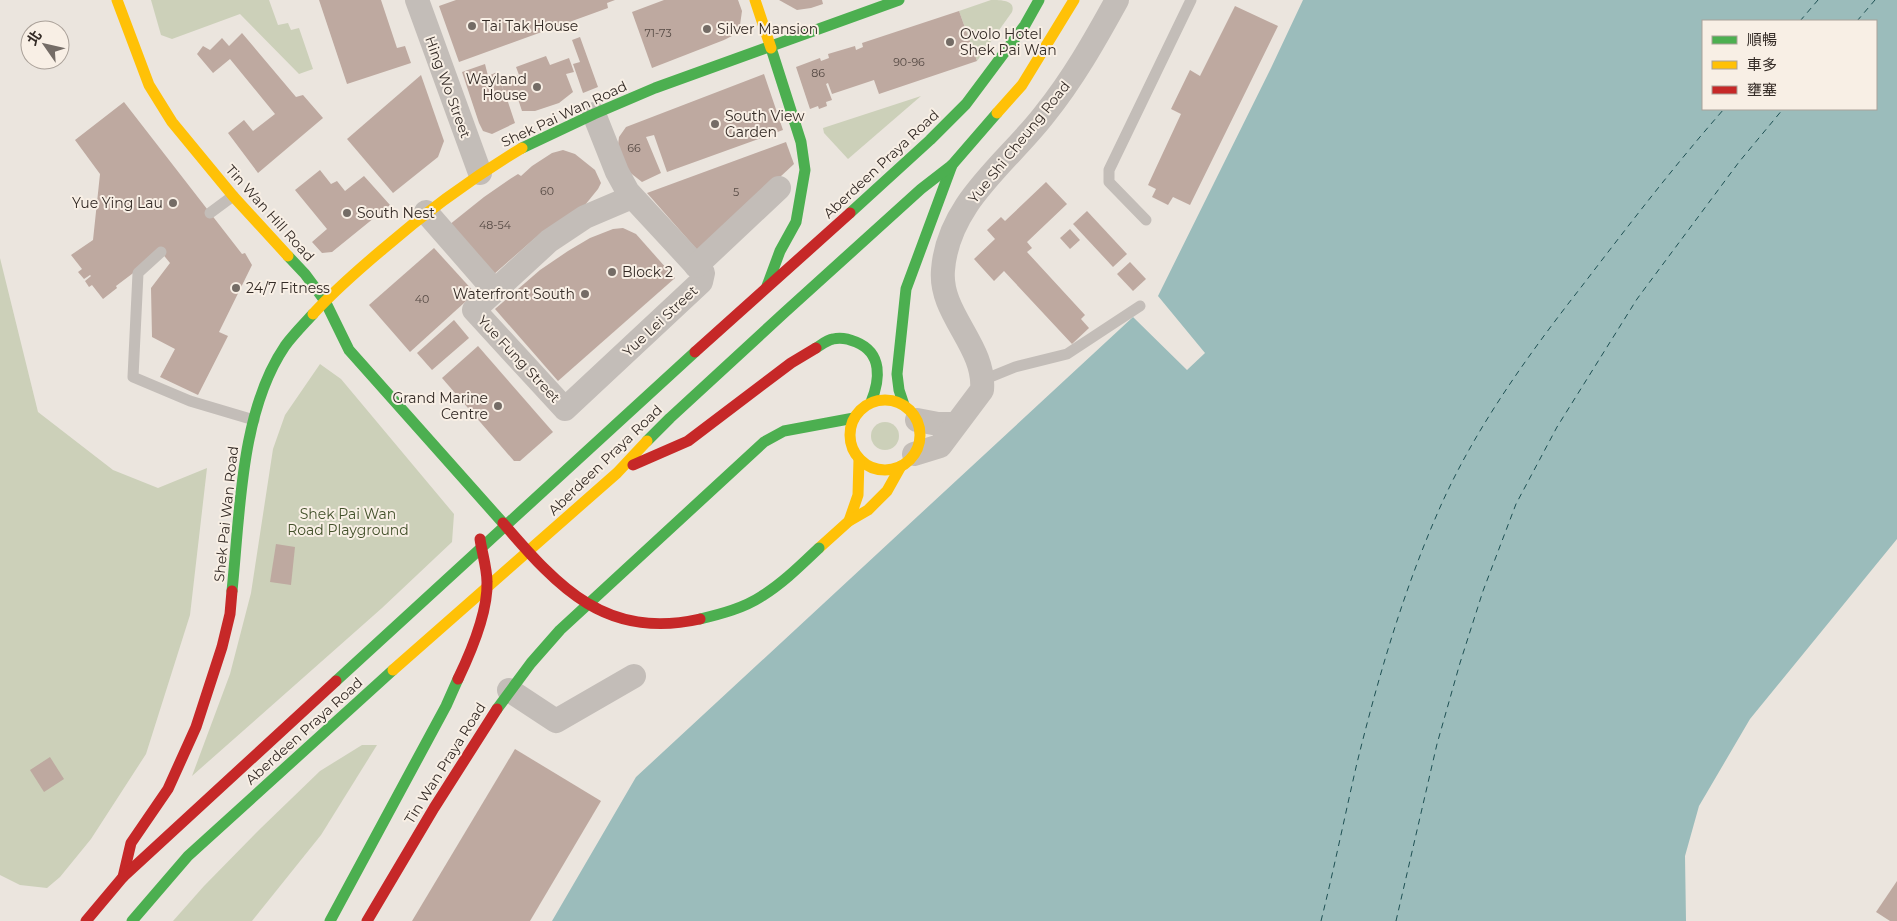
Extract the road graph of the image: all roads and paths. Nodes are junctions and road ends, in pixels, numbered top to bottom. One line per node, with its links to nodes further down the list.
1 (117, 0): 14 (main road, Tin Wan Hill Road)
2 (417, 0): 12 (street, Hing Wo Street)
3 (755, 0): 9 (main road)
4 (899, 0): 9 (main road, Shek Pai Wan Road)
5 (1039, 0): 21 (main road, Aberdeen Praya Road)
6 (1074, 0): 11 (main road, Aberdeen Praya Road)
7 (1117, 0): 25 (street, Yue Shi Cheung Road)
8 (1191, 0): 18 (lane)
9 (770, 48): 10 (main road, Shek Pai Wan Road); 21 (main road)
10 (594, 114): 12 (main road, Shek Pai Wan Road); 15 (street)
11 (952, 165): 28 (main road); 36 (main road, Aberdeen Praya Road)
12 (480, 173): 16 (main road, Shek Pai Wan Road)
13 (779, 188): 20 (street, Yue Lei Street)
14 (233, 196): 17 (lane); 23 (main road, Tin Wan Hill Road)
15 (632, 197): 20 (street); 22 (street)
16 (426, 212): 22 (street); 23 (main road, Shek Pai Wan Road)
17 (210, 213)
18 (1146, 220)
19 (161, 252): 30 (lane)
20 (696, 266): 27 (street, Yue Lei Street)
21 (767, 286): 43 (main road, Aberdeen Praya Road)
22 (495, 291): 27 (street, Yue Fung Street)
23 (325, 301): 30 (main road, Shek Pai Wan Road); 37 (main road, Tin Wan Hill Road)
24 (1140, 306): 25 (lane)
25 (983, 380): 31 (street)
26 (871, 402): 28 (main road); 29 (main road); 36 (main road)
27 (565, 409)
28 (910, 413): 31 (street); 35 (main road)
29 (854, 418): 32 (main road, Tin Wan Praya Road); 33 (main road)
30 (254, 420): 43 (main road, Shek Pai Wan Road)
31 (955, 424): 35 (street)
32 (816, 426): 33 (main road); 42 (main road, Tin Wan Praya Road)
33 (850, 442): 34 (main road)
34 (859, 459): 35 (main road); 39 (main road)
35 (908, 460): 39 (main road, Tin Wan Hill Road)
36 (617, 472): 45 (main road, Aberdeen Praya Road)
37 (466, 482): 38 (main road); 39 (main road, Tin Wan Hill Road, bridge)
38 (472, 505)
39 (849, 521)
40 (478, 530): 46 (main road, bridge)
41 (634, 676): 42 (street)
42 (509, 690): 47 (main road, Tin Wan Praya Road)
43 (123, 877): 44 (main road, Shek Pai Wan Road)
44 (86, 921)
45 (132, 921)
46 (330, 921)
47 (367, 921)

